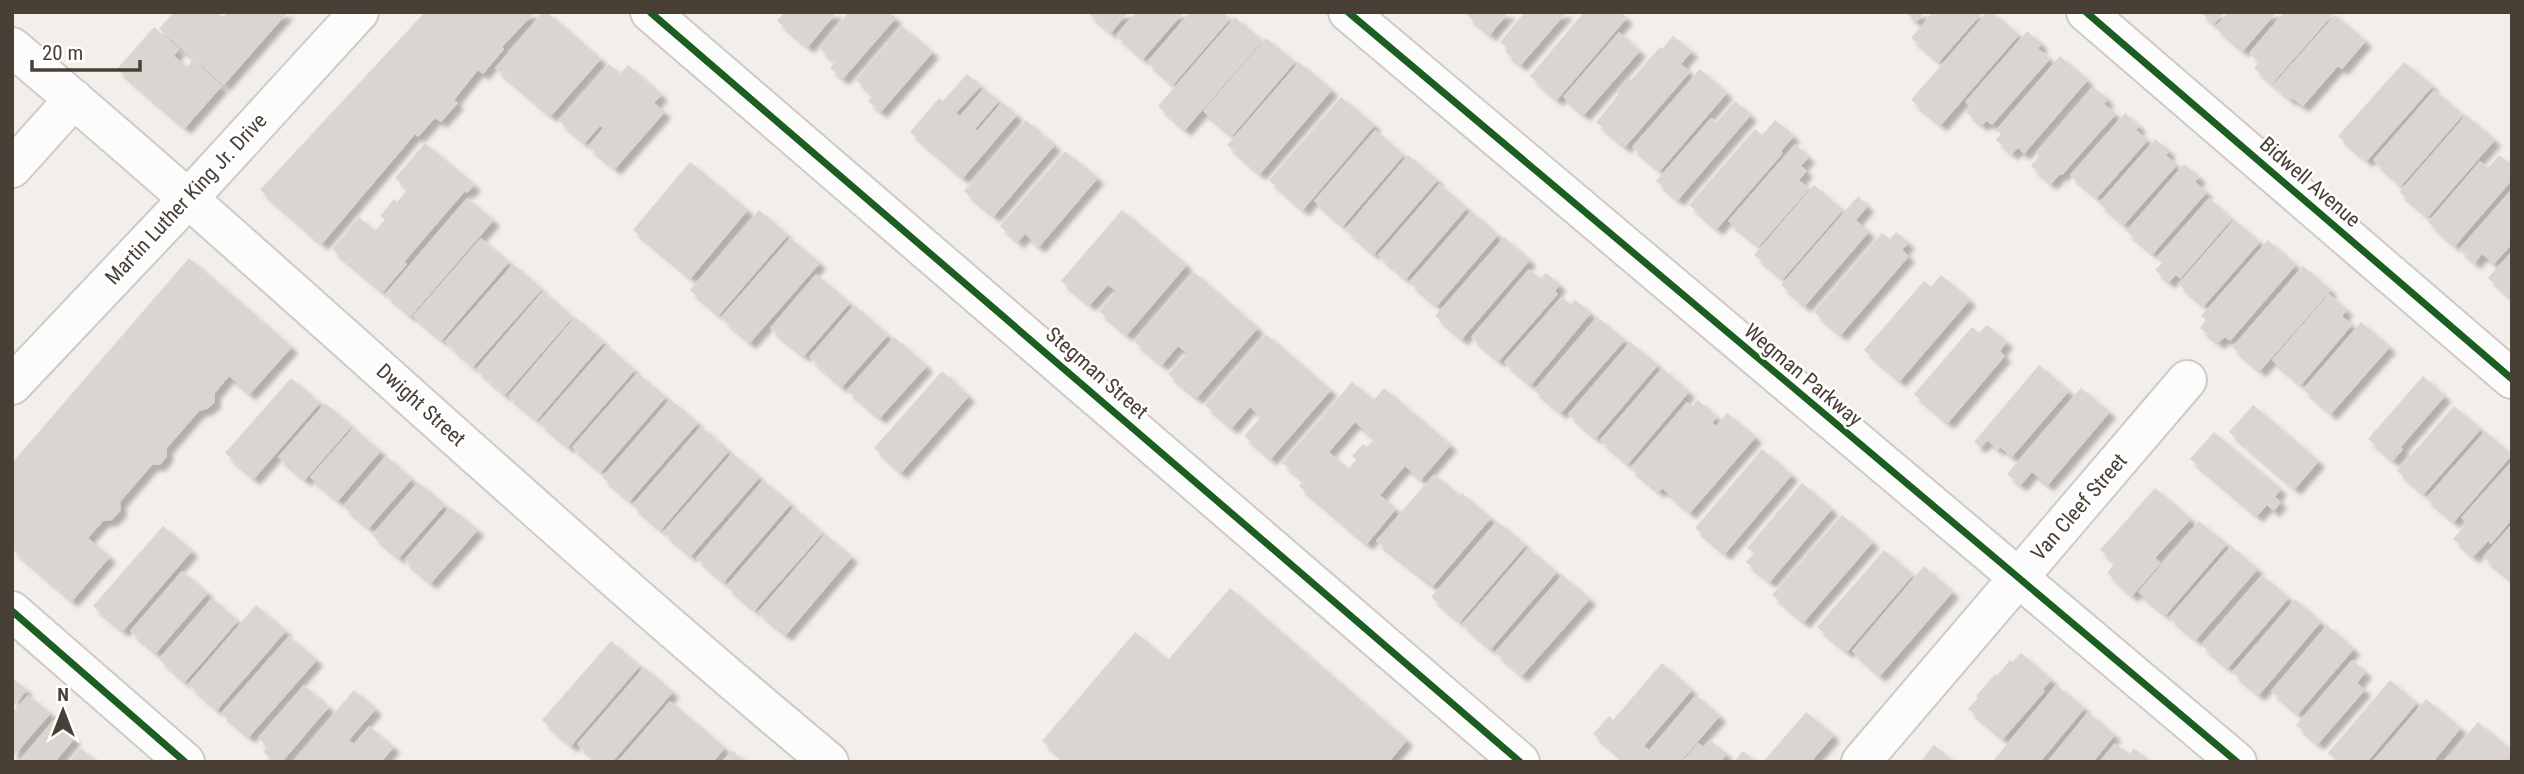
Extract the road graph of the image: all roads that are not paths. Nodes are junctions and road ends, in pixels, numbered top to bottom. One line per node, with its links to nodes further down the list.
1 (359, 12): 8 (street, Martin Luther King Jr. Drive)
2 (650, 12): 16 (street, Stegman Street)
3 (1348, 12): 12 (street, Wegman Parkway)
4 (2087, 12): 9 (street, Bidwell Avenue)
5 (12, 47): 6 (street, Dwight Street)
6 (74, 99): 7 (street); 8 (street, Dwight Street)
7 (12, 168)
8 (187, 200): 11 (street, Martin Luther King Jr. Drive); 15 (street, Dwight Street)
9 (2512, 379)
10 (2187, 380): 12 (street, Van Cleef Street)
11 (12, 385)
12 (2017, 578): 17 (street, Van Cleef Street); 18 (street, Wegman Parkway)
13 (12, 611): 14 (street)
14 (185, 762)
15 (830, 762)
16 (1520, 762)
17 (1861, 762)
18 (2237, 762)

